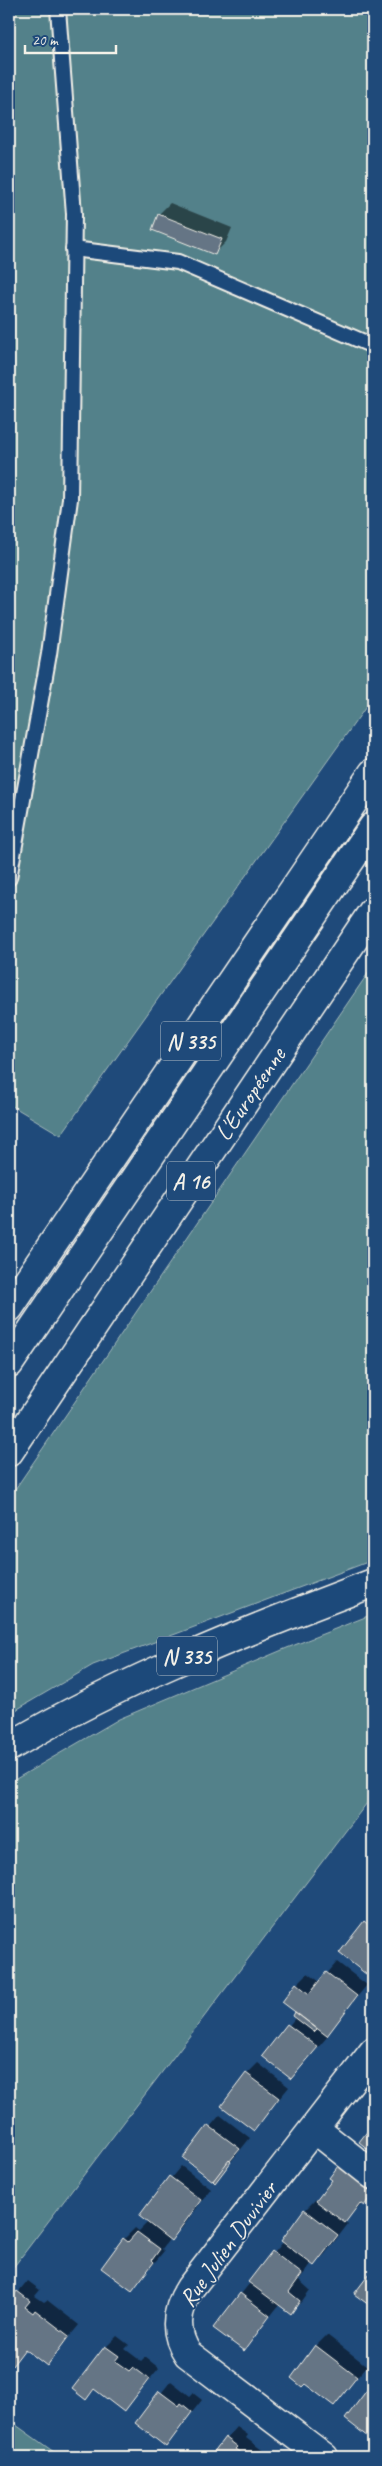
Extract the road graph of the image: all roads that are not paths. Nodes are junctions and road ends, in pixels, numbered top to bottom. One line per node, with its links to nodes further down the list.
1 (58, 9): 2 (lane)
2 (73, 249): 3 (lane); 6 (lane)
3 (373, 346)
4 (373, 773): 8 (main road, N 335)
5 (373, 827): 9 (main road, L'Européenne / A 16)
6 (9, 878)
7 (373, 911): 10 (main road, L'Européenne / A 16)
8 (9, 1308)
9 (9, 1364)
10 (9, 1452)
11 (373, 1583): 12 (main road, N 335)
12 (9, 1747)
13 (373, 2052): 14 (main road, Rue Julien Duvivier)
14 (314, 2129): 15 (main road); 16 (main road, Rue Julien Duvivier)
15 (373, 2175)
16 (324, 2457)

